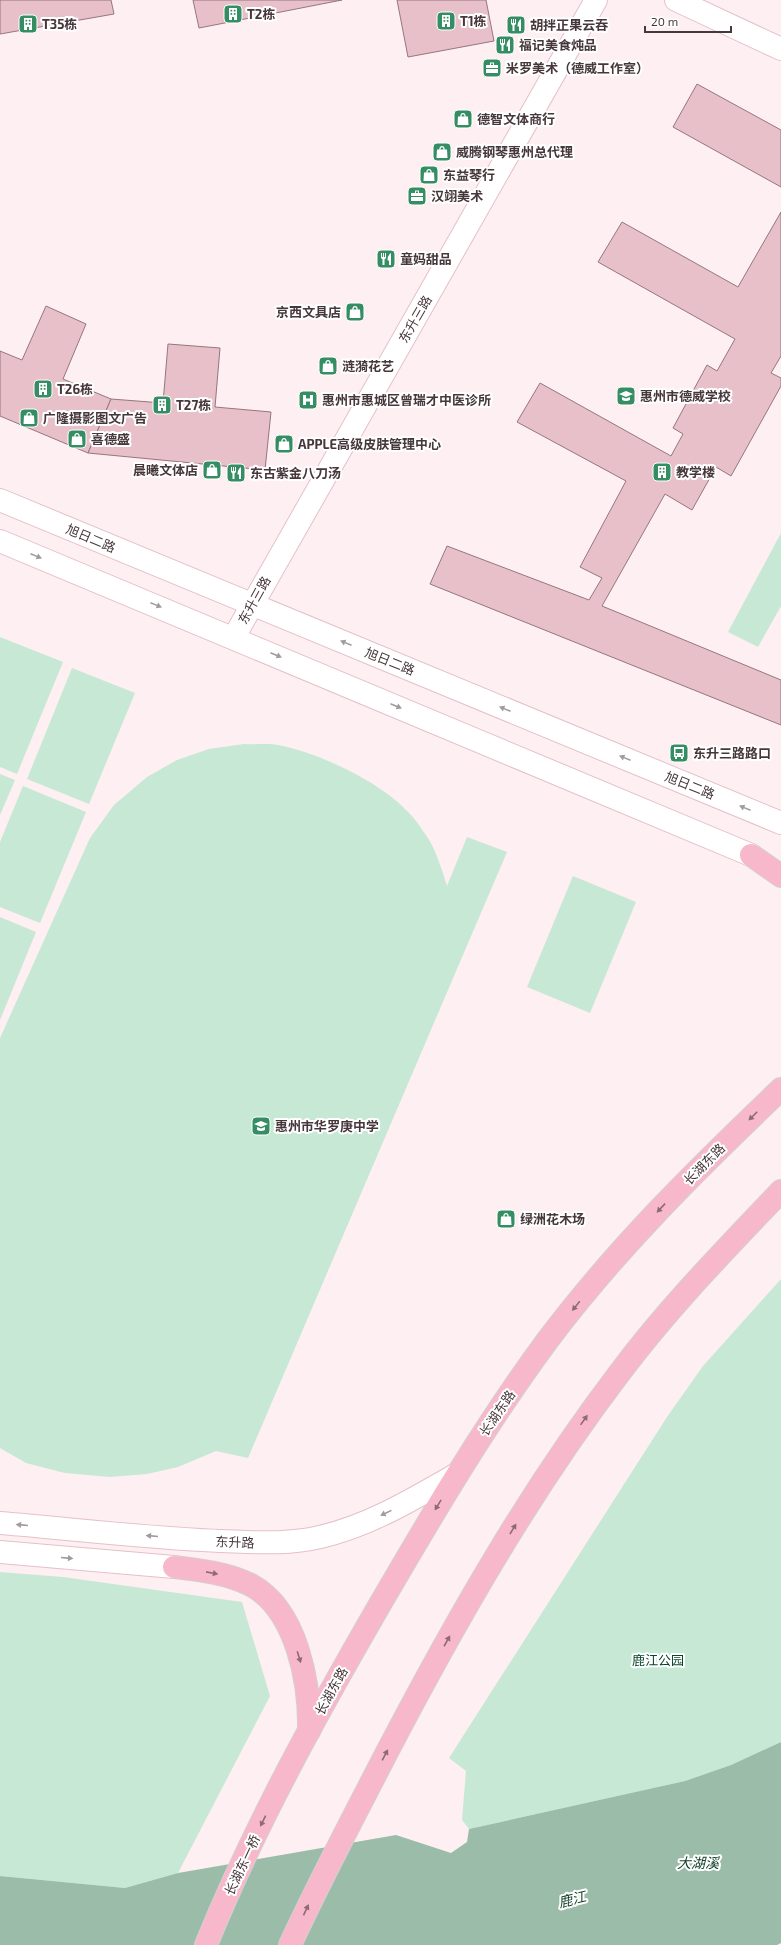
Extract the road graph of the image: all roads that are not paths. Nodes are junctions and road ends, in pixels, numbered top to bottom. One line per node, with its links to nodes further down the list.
1 (596, 0): 6 (street, 东升三路)
2 (676, 0): 3 (street)
3 (781, 49)
4 (0, 500): 6 (street, 旭日二路)
5 (0, 541): 7 (street, one-way to 7)
6 (252, 604): 7 (street, 东升三路); 8 (street, 旭日二路, one-way to 6)
7 (234, 637): 9 (street, one-way to 9)
8 (781, 823)
9 (751, 855): 10 (main road)
10 (781, 876)
11 (781, 1089): 13 (main road, 长湖东路, one-way to 13)
12 (781, 1191): 20 (main road, one-way to 12)
13 (457, 1474): 14 (street, 东升路, one-way to 14); 17 (main road, 长湖东路, one-way to 17)
14 (0, 1523)
15 (0, 1552): 16 (street, one-way to 16)
16 (174, 1567): 17 (main road, one-way to 17)
17 (309, 1731): 18 (main road, 长湖东路)
18 (280, 1786): 19 (main road, 长湖东一桥, one-way to 19)
19 (206, 1945)
20 (290, 1945)

